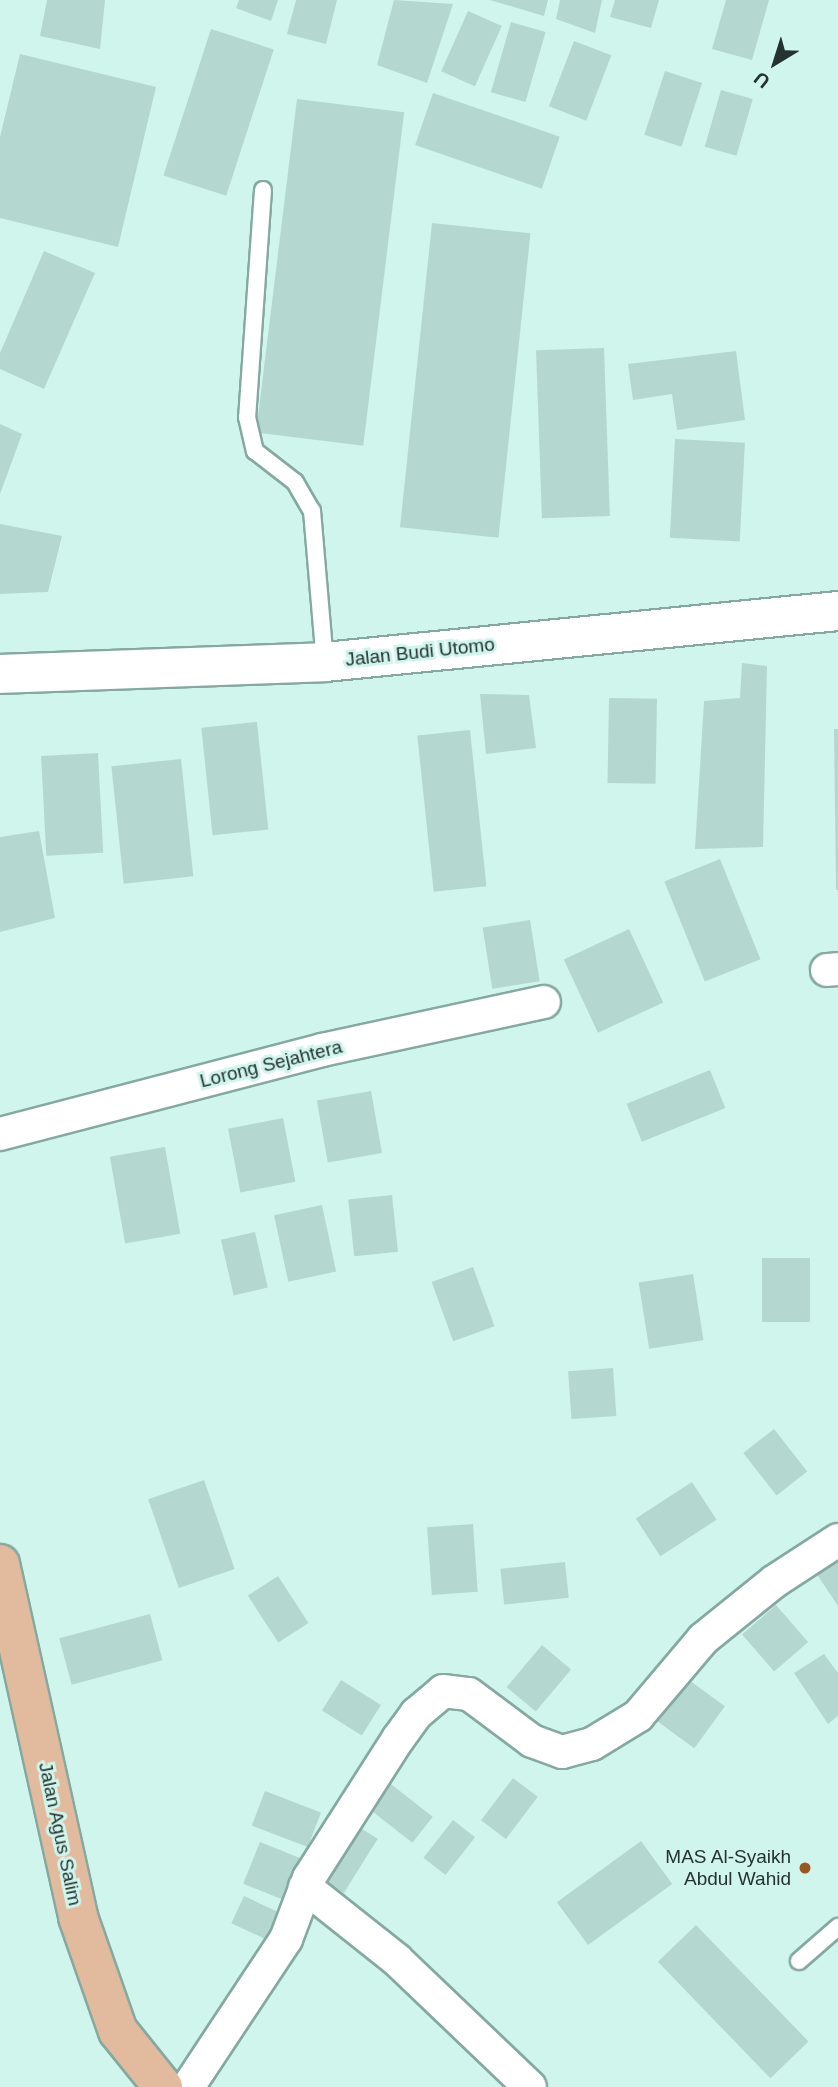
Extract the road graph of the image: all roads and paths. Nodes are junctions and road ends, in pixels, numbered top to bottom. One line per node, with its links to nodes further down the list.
1 (262, 190): 3 (lane)
2 (838, 611): 3 (main road, Jalan Budi Utomo)
3 (325, 662): 4 (main road, Jalan Budi Utomo)
4 (0, 674)
5 (544, 1002): 6 (street, Lorong Sejahtera)
6 (0, 1134)
7 (838, 1540): 9 (street)
8 (0, 1564): 12 (main road, Jalan Agus Salim)
9 (305, 1887): 13 (street); 14 (street)
10 (838, 1927): 11 (lane)
11 (799, 1961)
12 (163, 2087)
13 (188, 2087)
14 (530, 2087)

